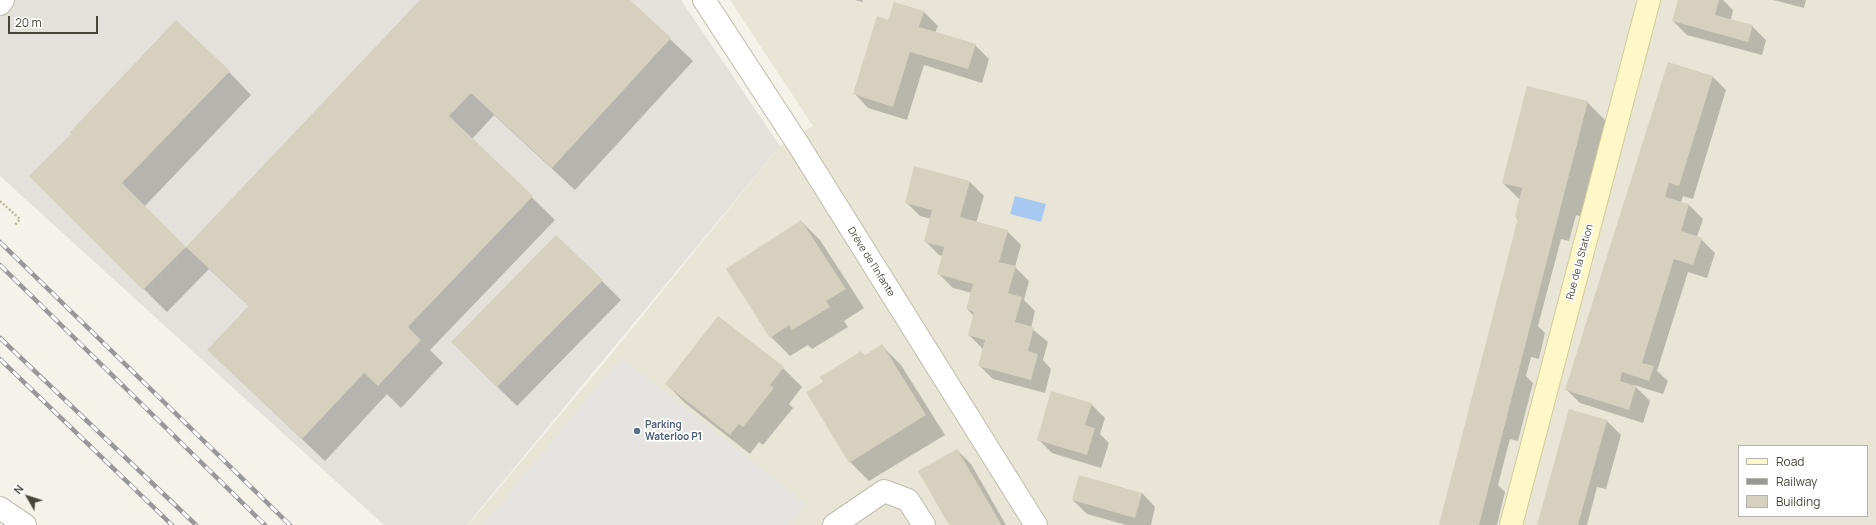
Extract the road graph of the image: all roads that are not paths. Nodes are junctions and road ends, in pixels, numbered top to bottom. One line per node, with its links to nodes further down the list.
1 (3, 0): 4 (street)
2 (704, 0): 9 (street, Drève de l'Infante)
3 (1649, 0): 10 (street, Rue de la Station)
4 (0, 4)
5 (0, 508): 6 (street)
6 (25, 525)
7 (834, 525): 8 (street)
8 (924, 525)
9 (1036, 525)
10 (1511, 525)

